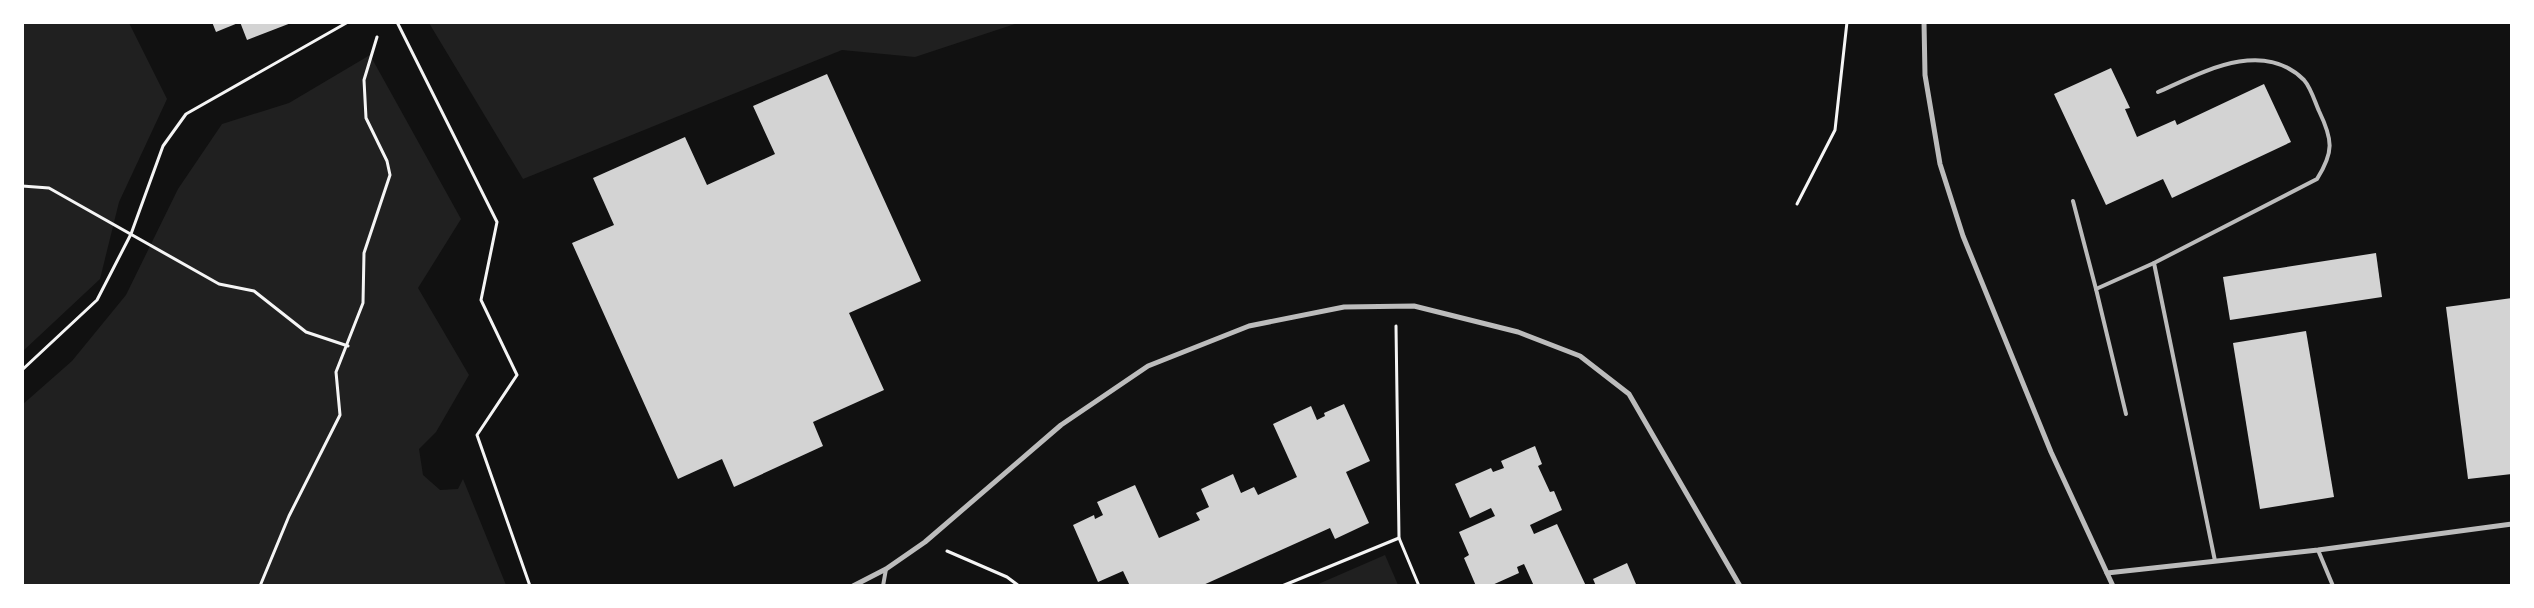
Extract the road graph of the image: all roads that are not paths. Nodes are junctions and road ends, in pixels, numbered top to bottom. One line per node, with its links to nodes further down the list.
1 (1924, 22): 11 (street)
2 (2158, 92): 4 (lane)
3 (2073, 201): 5 (lane)
4 (2154, 263): 5 (lane); 9 (lane)
5 (2096, 289): 6 (lane)
6 (2126, 414)
7 (2512, 524): 8 (street)
8 (2318, 550): 9 (street); 16 (lane)
9 (2215, 561): 11 (street)
10 (886, 569): 12 (street); 13 (lane); 14 (street)
11 (2107, 573): 15 (street)
12 (854, 586)
13 (883, 586)
14 (1740, 586)
15 (2113, 586)
16 (2333, 586)

